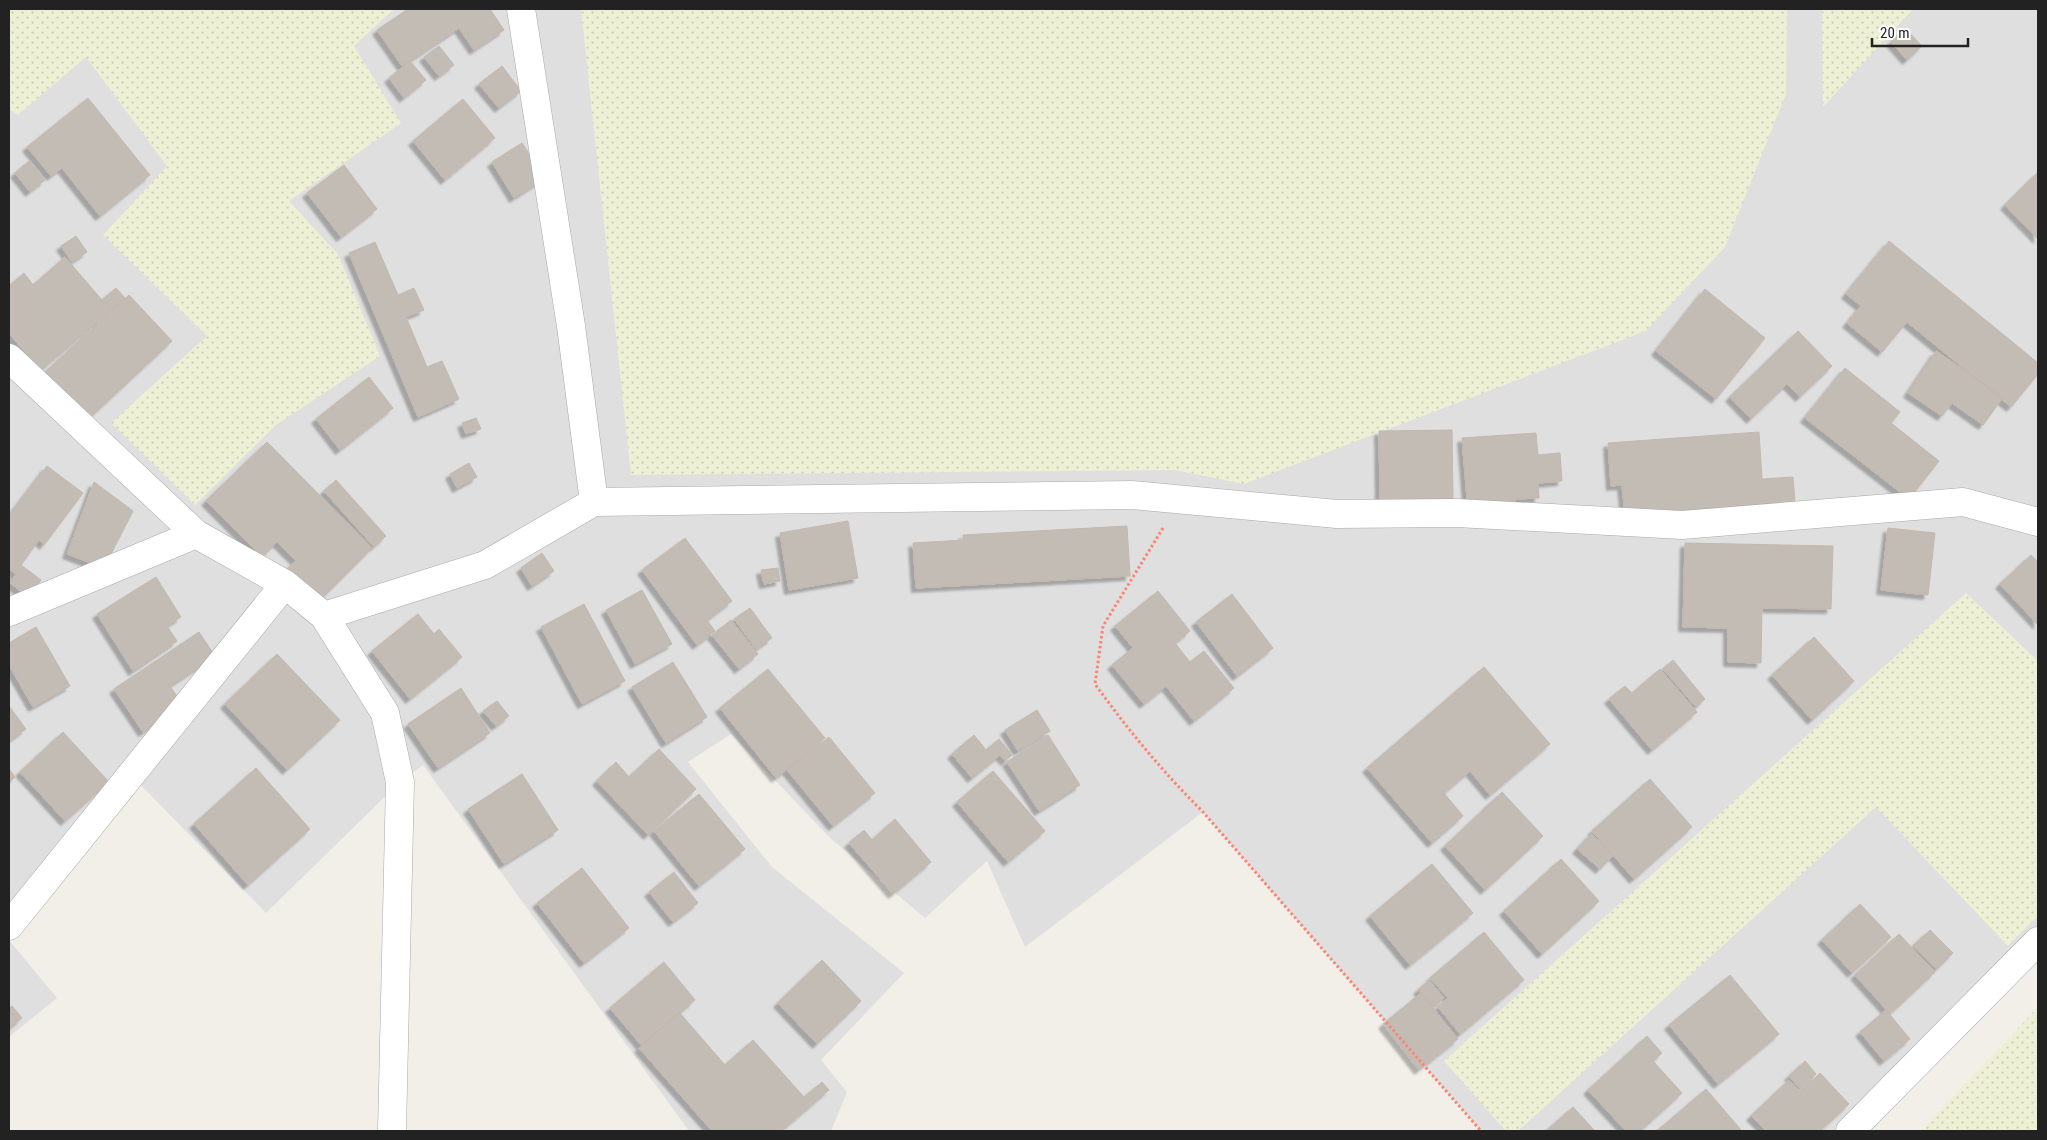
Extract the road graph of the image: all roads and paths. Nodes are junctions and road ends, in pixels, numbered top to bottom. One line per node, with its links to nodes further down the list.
1 (521, 9): 4 (street)
2 (9, 358): 6 (street)
3 (1180, 499): 4 (street); 5 (street); 13 (path)
4 (594, 502): 9 (street)
5 (2038, 522)
6 (196, 534): 7 (street); 8 (street)
7 (285, 584): 9 (street); 10 (street)
8 (9, 612)
9 (324, 616): 12 (street)
10 (9, 926)
11 (2038, 941): 14 (street)
12 (392, 1131)
13 (1481, 1131)
14 (1850, 1131)

